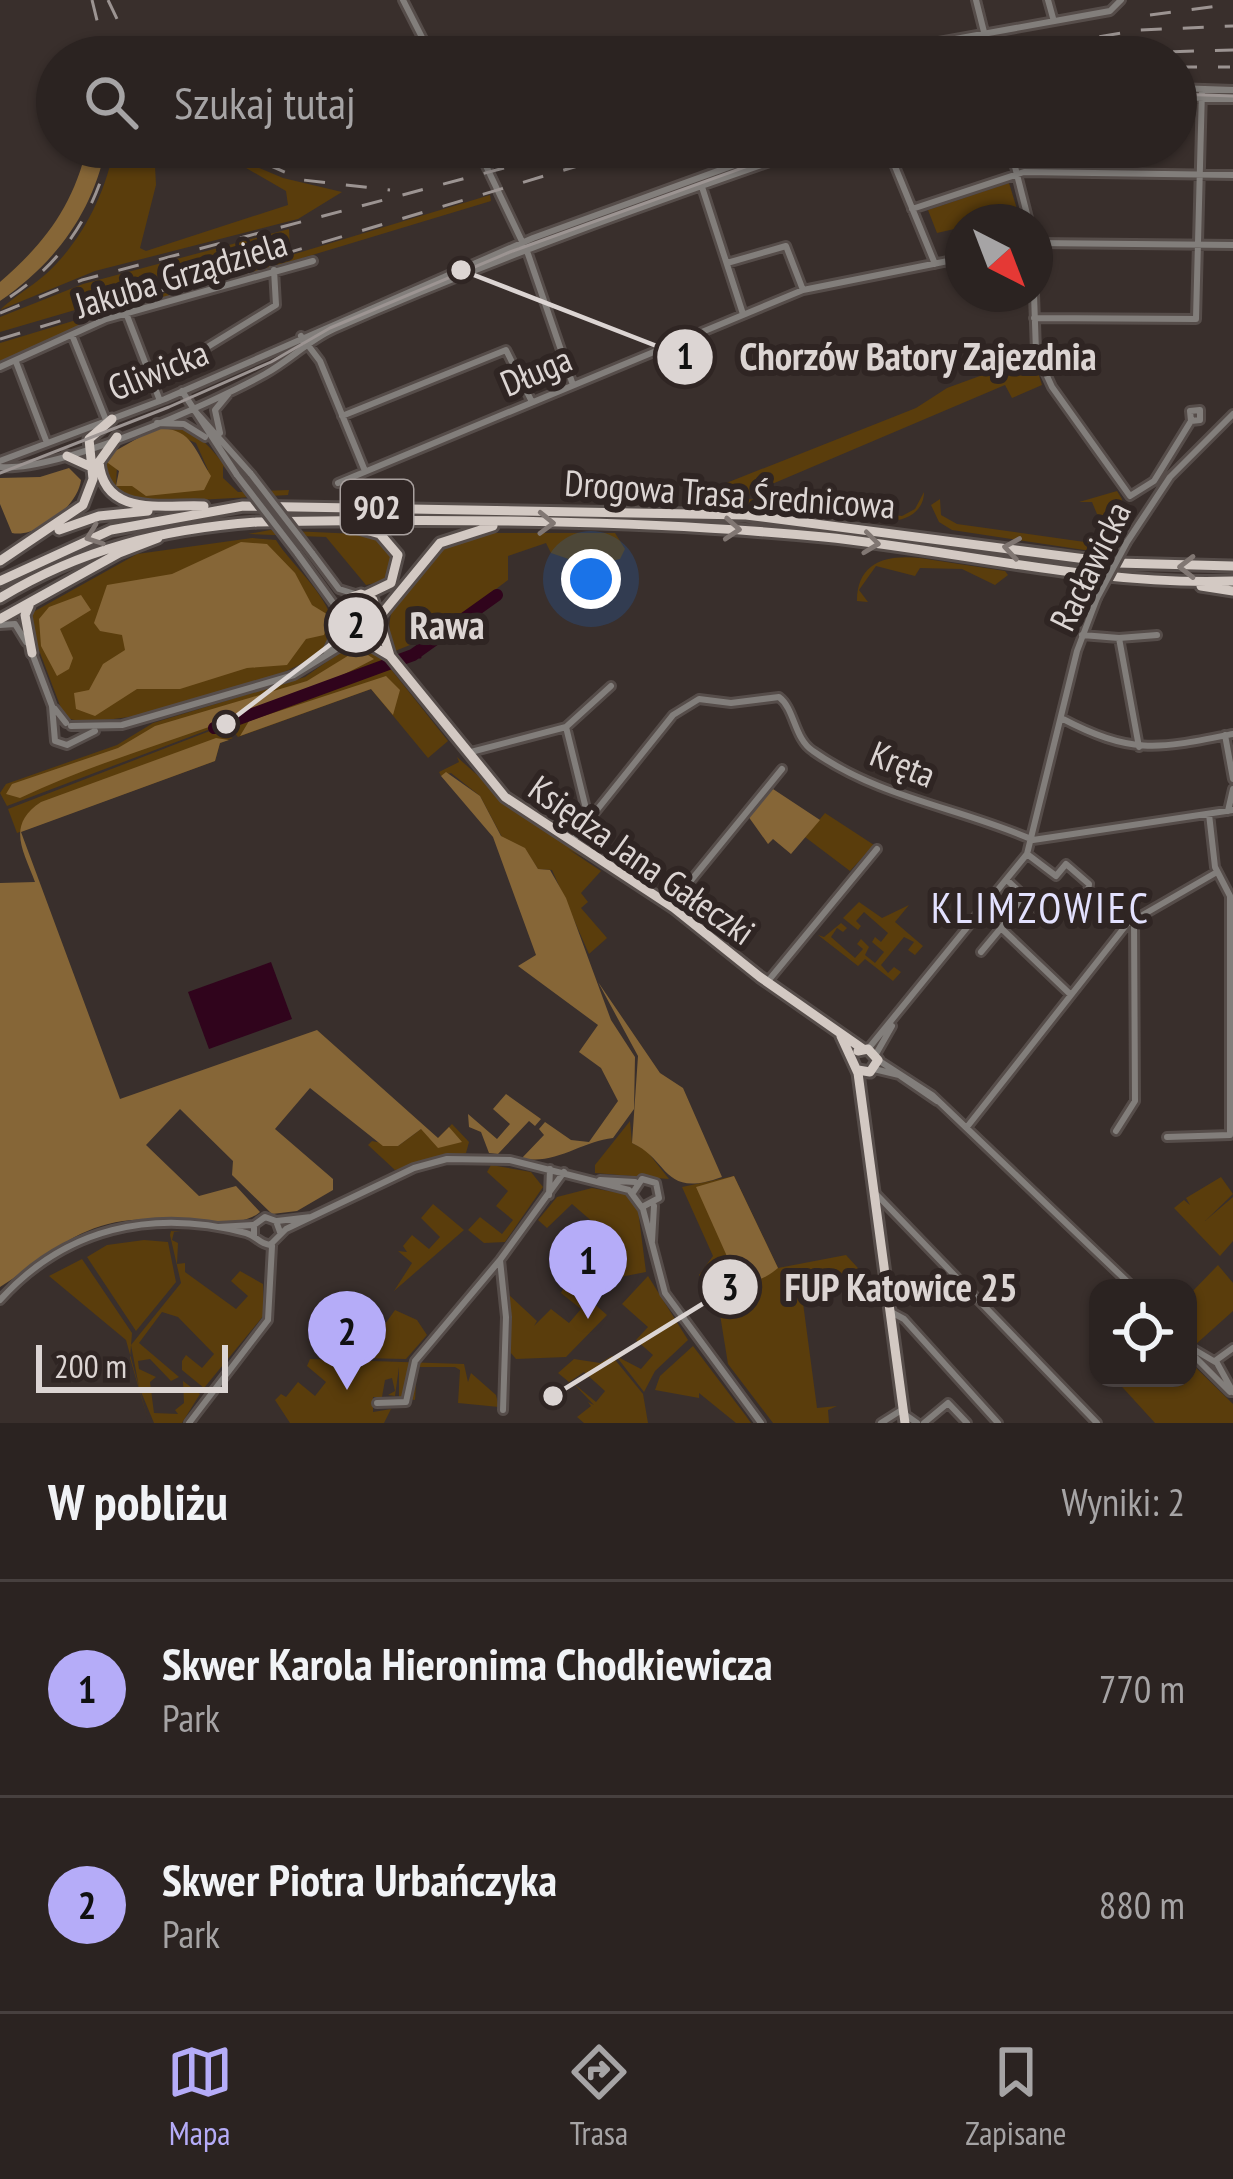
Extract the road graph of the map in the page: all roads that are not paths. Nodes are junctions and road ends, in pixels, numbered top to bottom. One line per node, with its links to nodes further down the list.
1 (403, 0): 6 (street)
2 (976, 0): 7 (street)
3 (1048, 0): 5 (street)
4 (1121, 0): 5 (street)
5 (1053, 18): 7 (street)
6 (421, 36)
7 (986, 36)
8 (1197, 94): 9 (street)
9 (1202, 94): 10 (street); 17 (street)
10 (1233, 94)
11 (488, 168): 25 (street)
12 (734, 168): 19 (street)
13 (746, 168): 19 (street)
14 (895, 168): 21 (street)
15 (1015, 168): 16 (street)
16 (1017, 174): 17 (street); 20 (street); 21 (street)
17 (1199, 175): 18 (street); 23 (street)
18 (1233, 176)
19 (701, 182): 25 (street); 28 (street)
20 (1024, 204)
21 (912, 209): 29 (street)
22 (1053, 243): 23 (street)
23 (1198, 244): 24 (street); 35 (street)
24 (1233, 245)
25 (523, 246): 37 (street, Gliwicka); 38 (street, Gliwicka); 44 (street)
26 (313, 261): 30 (street, Jakuba Grządziela)
27 (945, 262): 29 (street, Długa)
28 (727, 263): 31 (street); 34 (street)
29 (935, 264): 31 (street, Długa)
30 (274, 270): 33 (street, Jakuba Grządziela); 43 (street)
31 (802, 290): 34 (street, Długa)
32 (1034, 312): 35 (street)
33 (126, 313): 36 (street, Jakuba Grządziela); 43 (street)
34 (743, 314): 44 (street, Długa)
35 (1034, 318): 54 (street)
36 (72, 335): 41 (street, Jakuba Grządziela); 52 (street)
37 (301, 336): 38 (street); 46 (street, Gliwicka)
38 (309, 344): 39 (street); 40 (street, Gliwicka)
39 (314, 354): 40 (street); 51 (street)
40 (292, 358): 45 (street, Gliwicka)
41 (16, 362): 42 (street, Jakuba Grządziela); 57 (street)
42 (0, 368)
43 (152, 380): 47 (street)
44 (573, 385): 48 (street, Długa)
45 (233, 390): 49 (street, Gliwicka); 55 (street)
46 (182, 391): 47 (street, Gliwicka); 49 (street)
47 (160, 401): 52 (street, Gliwicka)
48 (532, 402): 51 (street); 63 (street, Długa)
49 (190, 407): 53 (street, Gliwicka); 55 (street); 59 (street)
50 (1233, 414): 54 (street, Racławicka)
51 (342, 416): 63 (street)
52 (109, 420): 57 (street, Gliwicka); 58 (main road)
53 (154, 423): 56 (street, Gliwicka); 59 (street)
54 (1211, 433): 83 (street, Racławicka, bridge)
55 (222, 436): 77 (street, bridge)
56 (117, 437): 58 (street, Gliwicka); 65 (main road)
57 (47, 443): 61 (street, Gliwicka)
58 (88, 448): 60 (street, Gliwicka); 62 (main road)
59 (218, 451): 80 (street, bridge)
60 (68, 456): 61 (street, Gliwicka); 62 (main road)
61 (0, 464)
62 (91, 467): 70 (main road)
63 (365, 471): 64 (street, Długa)
64 (338, 483)
65 (164, 507): 66 (main road); 70 (main road)
66 (221, 507): 72 (main road, Drogowa Trasa Średnicowa / 902, one-way to 66); 73 (main road, 902, one-way to 73)
67 (340, 521): 68 (main road, Drogowa Trasa Średnicowa / 902); 69 (main road, Drogowa Trasa Średnicowa / 902); 77 (main road)
68 (510, 522): 75 (main road, Drogowa Trasa Średnicowa / 902, one-way to 75); 81 (main road)
69 (192, 527): 78 (main road, 902); 79 (main road)
70 (26, 546): 71 (main road)
71 (0, 561)
72 (1233, 566)
73 (0, 581)
74 (1233, 581): 75 (main road, Drogowa Trasa Średnicowa / 902)
75 (1178, 582): 76 (main road)
76 (1233, 592)
77 (362, 594): 80 (main road); 81 (main road)
78 (0, 598)
79 (32, 602): 82 (main road); 87 (main road)
80 (340, 616): 85 (main road); 88 (street)
81 (378, 621): 85 (main road); 89 (main road, Księdza Jana Gałeczki)
82 (0, 622): 87 (street)
83 (1082, 635): 86 (street); 92 (street, Racławicka)
84 (1157, 635): 86 (street)
85 (357, 637): 88 (street); 89 (main road, Księdza Jana Gałeczki)
86 (1119, 638): 99 (street)
87 (30, 649): 91 (street)
88 (325, 656): 95 (street)
89 (390, 656): 100 (main road, Księdza Jana Gałeczki)
90 (611, 686): 94 (street)
91 (52, 706): 93 (street); 96 (street)
92 (1061, 718): 99 (street); 107 (street, Racławicka)
93 (69, 724): 95 (street); 96 (street); 98 (street)
94 (566, 727): 100 (street); 106 (street)
95 (98, 729): 98 (street)
96 (54, 730): 98 (street)
97 (1229, 734): 99 (street); 102 (street)
98 (74, 741)
99 (1138, 747)
100 (468, 754): 108 (main road, Księdza Jana Gałeczki)
101 (782, 769): 116 (street)
102 (1233, 778)
103 (1233, 789): 104 (street)
104 (1230, 811): 105 (street)
105 (1209, 814): 107 (street); 111 (street)
106 (588, 817): 107 (street, Kręta); 108 (street)
107 (1034, 840): 110 (street, Racławicka)
108 (571, 844): 116 (main road, Księdza Jana Gałeczki)
109 (877, 849): 123 (street)
110 (1027, 854): 112 (street, Racławicka); 113 (street)
111 (1217, 872): 114 (street); 119 (street)
112 (1008, 880): 118 (street); 125 (street, Racławicka)
113 (1088, 892): 117 (street); 120 (street)
114 (1232, 898): 126 (street)
115 (1020, 904): 121 (street)
116 (670, 906): 123 (main road, Księdza Jana Gałeczki)
117 (1074, 910)
118 (1048, 917)
119 (1134, 918): 120 (street); 128 (street)
120 (1126, 925): 124 (street)
121 (1001, 928): 122 (street); 124 (street)
122 (981, 952)
123 (766, 982): 125 (main road, Księdza Jana Gałeczki)
124 (1070, 994): 127 (street)
125 (868, 1060): 127 (street); 135 (main road)
126 (1232, 1116): 129 (street)
127 (968, 1127): 149 (street)
128 (1116, 1131)
129 (1167, 1137)
130 (550, 1169): 131 (street); 136 (street); 139 (street)
131 (564, 1172): 132 (street); 136 (street)
132 (597, 1180): 133 (street); 134 (street)
133 (638, 1181): 134 (street); 137 (street)
134 (632, 1194): 138 (street)
135 (877, 1195): 151 (main road); 165 (street)
136 (548, 1199): 147 (street)
137 (655, 1203): 138 (street); 146 (street)
138 (640, 1205): 146 (street)
139 (314, 1217): 140 (street); 143 (street)
140 (276, 1221): 141 (street); 143 (street)
141 (254, 1225): 142 (street); 144 (street)
142 (215, 1228): 144 (street); 150 (street)
143 (280, 1232): 145 (street)
144 (257, 1240): 145 (street); 148 (street)
145 (274, 1243): 148 (street)
146 (651, 1245): 160 (street)
147 (500, 1260): 156 (street); 157 (street)
148 (269, 1272): 159 (street)
149 (1125, 1279)
150 (0, 1300)
151 (891, 1312): 158 (main road); 164 (street)
152 (1233, 1348): 154 (street)
153 (1197, 1354): 154 (street)
154 (1213, 1366): 155 (street)
155 (1233, 1393)
156 (377, 1403)
157 (503, 1410)
158 (904, 1417): 161 (street); 162 (street)
159 (189, 1423)
160 (761, 1423)
161 (881, 1423)
162 (921, 1423): 163 (street)
163 (967, 1423)
164 (998, 1423)
165 (1097, 1423)

